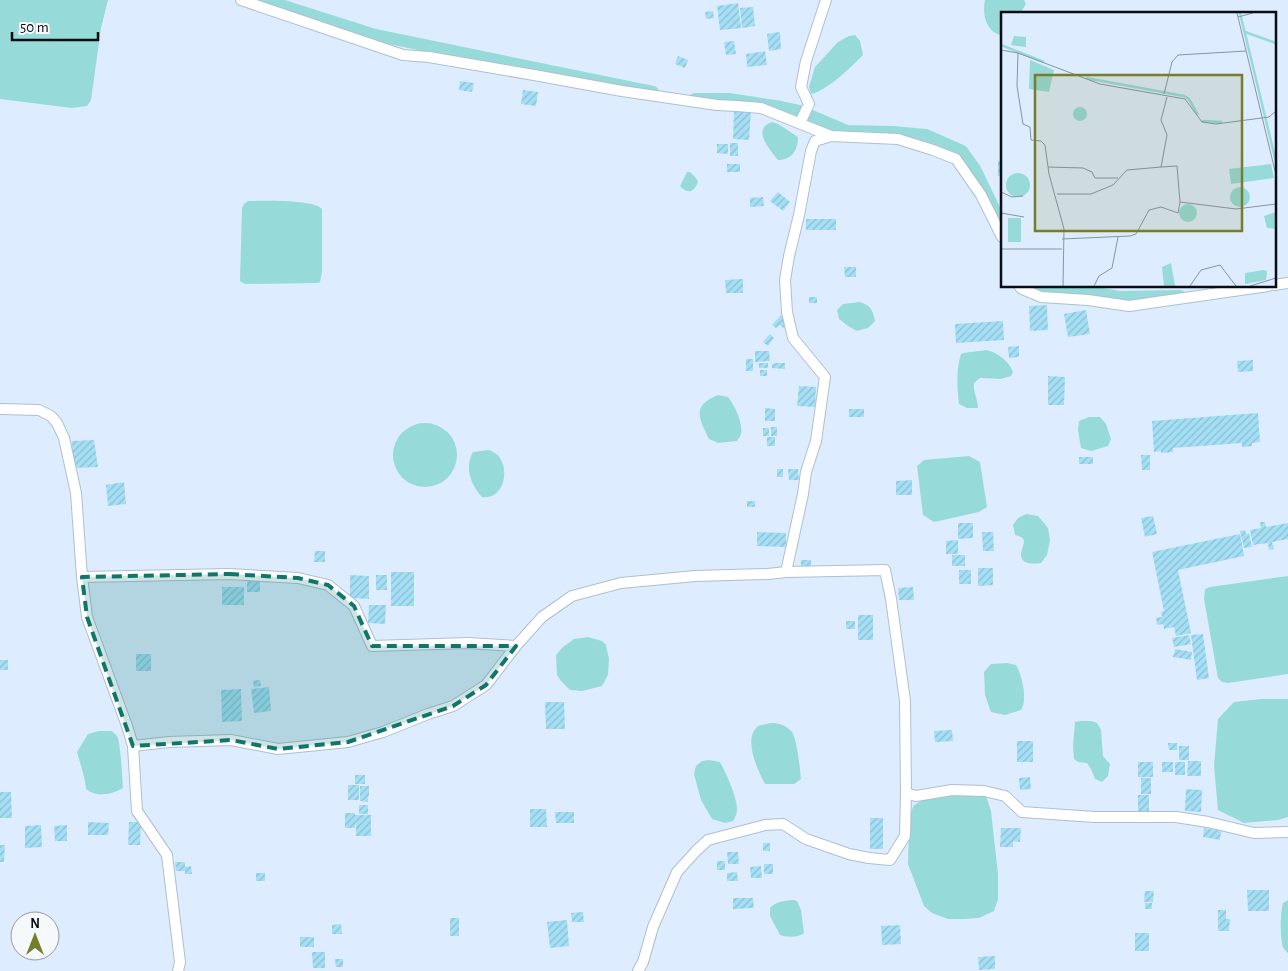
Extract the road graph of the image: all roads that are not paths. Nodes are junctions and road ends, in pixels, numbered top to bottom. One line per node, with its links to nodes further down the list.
1 (241, 0): 3 (street)
2 (826, 0): 3 (street)
3 (800, 123): 4 (street)
4 (831, 136): 5 (street); 9 (street)
5 (1001, 235)
6 (1021, 288): 7 (street)
7 (1254, 288)
8 (0, 409): 10 (street)
9 (786, 572): 11 (street); 13 (street)
10 (82, 577): 11 (street); 12 (street)
11 (516, 646): 12 (street)
12 (134, 746): 15 (street)
13 (906, 793): 14 (street); 16 (street)
14 (1288, 832)
15 (178, 971)
16 (638, 971)

